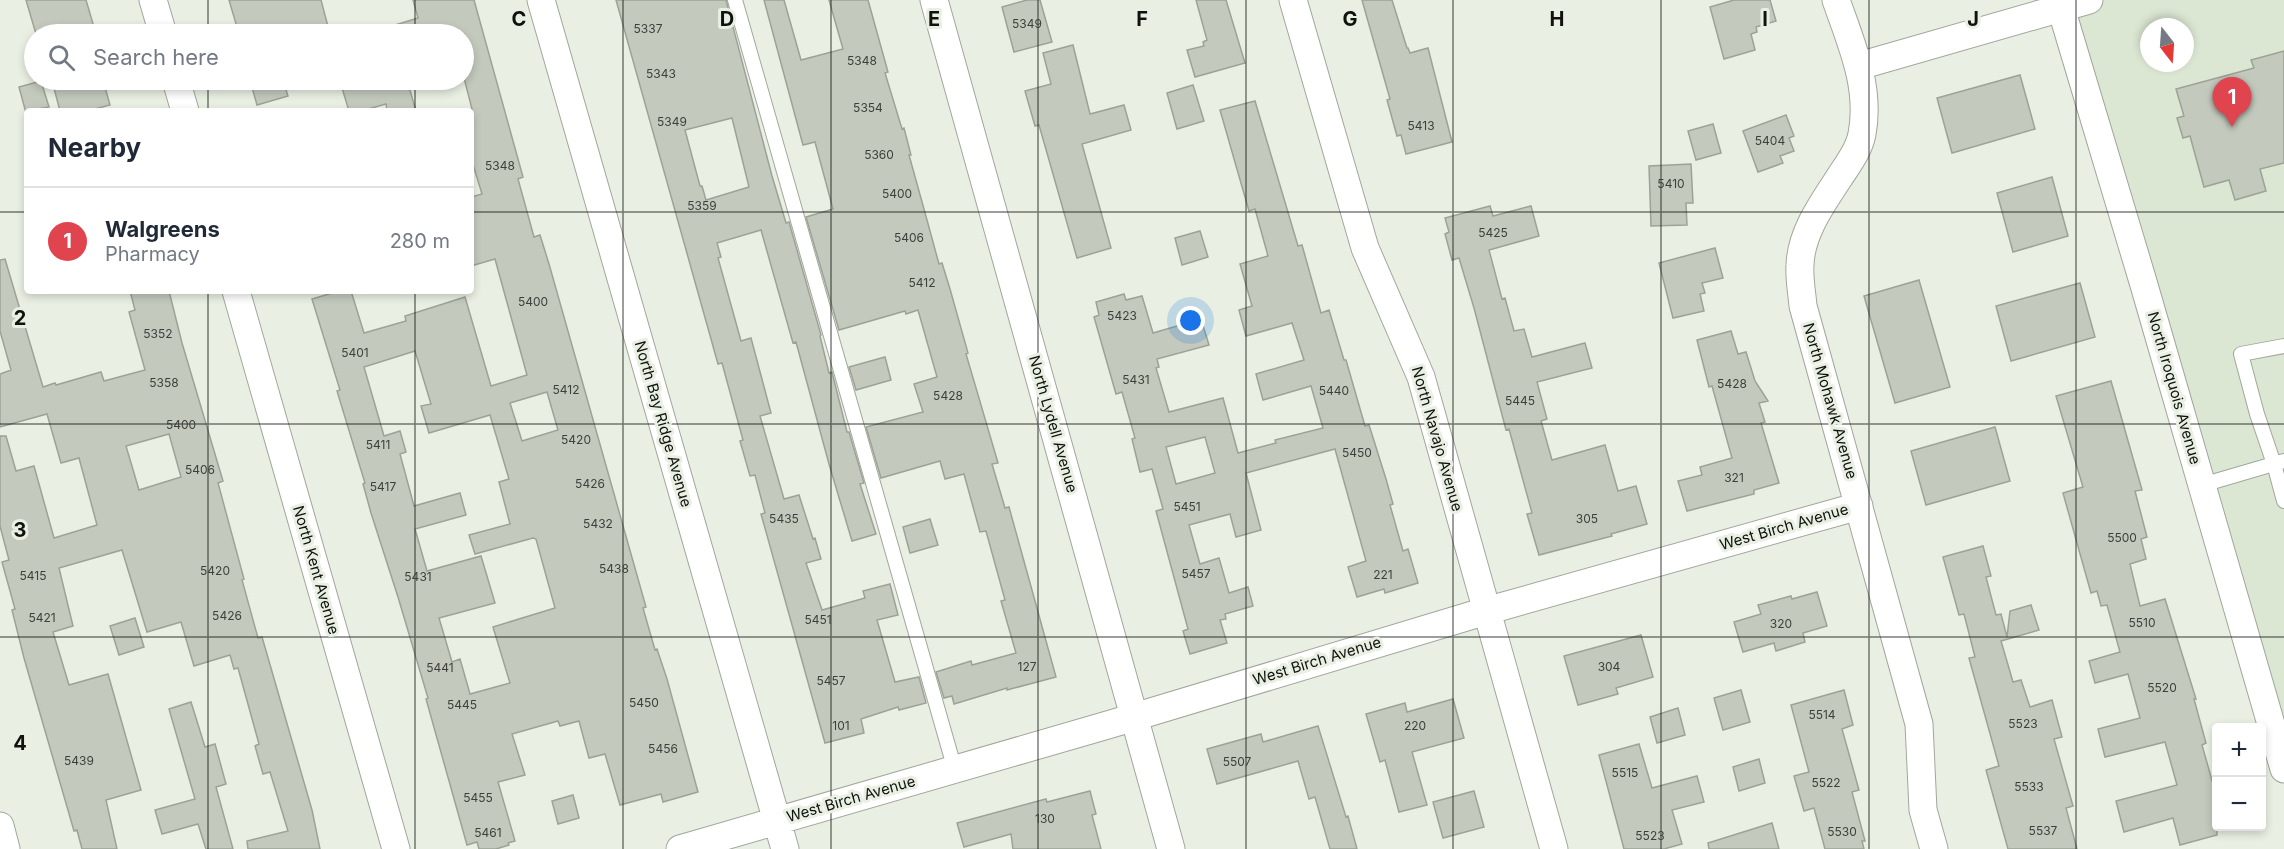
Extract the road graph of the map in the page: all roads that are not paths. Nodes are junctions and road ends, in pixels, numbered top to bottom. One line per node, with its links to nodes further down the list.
1 (153, 0): 9 (street)
2 (541, 0): 23 (street, North Bay Ridge Avenue)
3 (735, 0): 22 (lane)
4 (934, 0): 20 (street, North Lydell Avenue)
5 (1293, 0): 19 (street, North Navajo Avenue)
6 (1836, 0): 10 (street, North Mohawk Avenue)
7 (2089, 0): 8 (street)
8 (2061, 8): 10 (street); 16 (street, North Iroquois Avenue)
9 (160, 24)
10 (1859, 66): 18 (street, North Mohawk Avenue)
11 (179, 90): 12 (street)
12 (184, 108)
13 (237, 294): 26 (street, North Kent Avenue)
14 (2284, 345): 15 (lane)
15 (2279, 462): 16 (lane); 17 (lane)
16 (2202, 484): 21 (street, North Iroquois Avenue)
17 (2284, 501)
18 (1859, 506): 19 (street, West Birch Avenue); 31 (street, North Mohawk Avenue)
19 (1486, 611): 20 (street, West Birch Avenue); 30 (street, North Navajo Avenue)
20 (1135, 716): 22 (street, West Birch Avenue); 29 (street, North Lydell Avenue)
21 (2284, 769)
22 (955, 770): 23 (street, West Birch Avenue)
23 (777, 821): 27 (street, West Birch Avenue); 28 (street, North Bay Ridge Avenue)
24 (0, 826): 25 (street)
25 (6, 849)
26 (396, 849)
27 (680, 849)
28 (785, 849)
29 (1171, 849)
30 (1554, 849)
31 (1934, 849)

